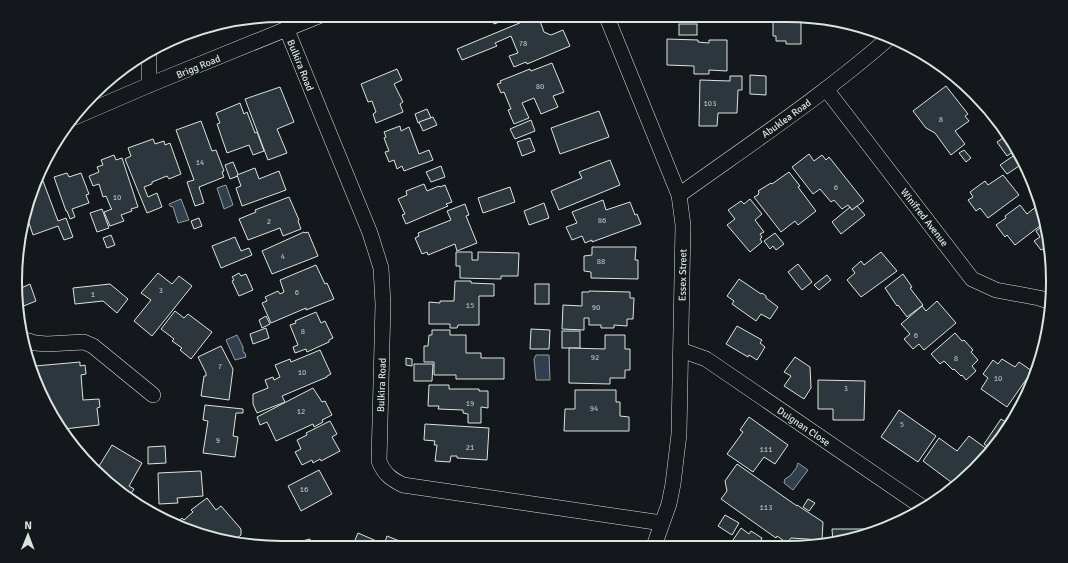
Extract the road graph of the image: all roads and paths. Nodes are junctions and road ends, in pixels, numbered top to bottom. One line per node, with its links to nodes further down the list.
1 (305, 22): 3 (street, Brigg Road)
2 (609, 22): 9 (street, Essex Street)
3 (287, 30): 6 (street, Brigg Road); 15 (street, Bulkira Road)
4 (885, 42): 7 (street, Abuklea Road)
5 (149, 59): 6 (street)
6 (149, 85): 8 (street, Brigg Road)
7 (826, 89): 9 (street, Abuklea Road); 10 (street, Winifred Avenue)
8 (84, 113)
9 (679, 195): 12 (street, Essex Street)
10 (1045, 300)
11 (29, 341): 13 (street)
12 (681, 350): 14 (street, Duignan Close); 15 (street, Essex Street)
13 (153, 395)
14 (919, 504)
15 (662, 523): 16 (street, Essex Street)
16 (656, 541)

